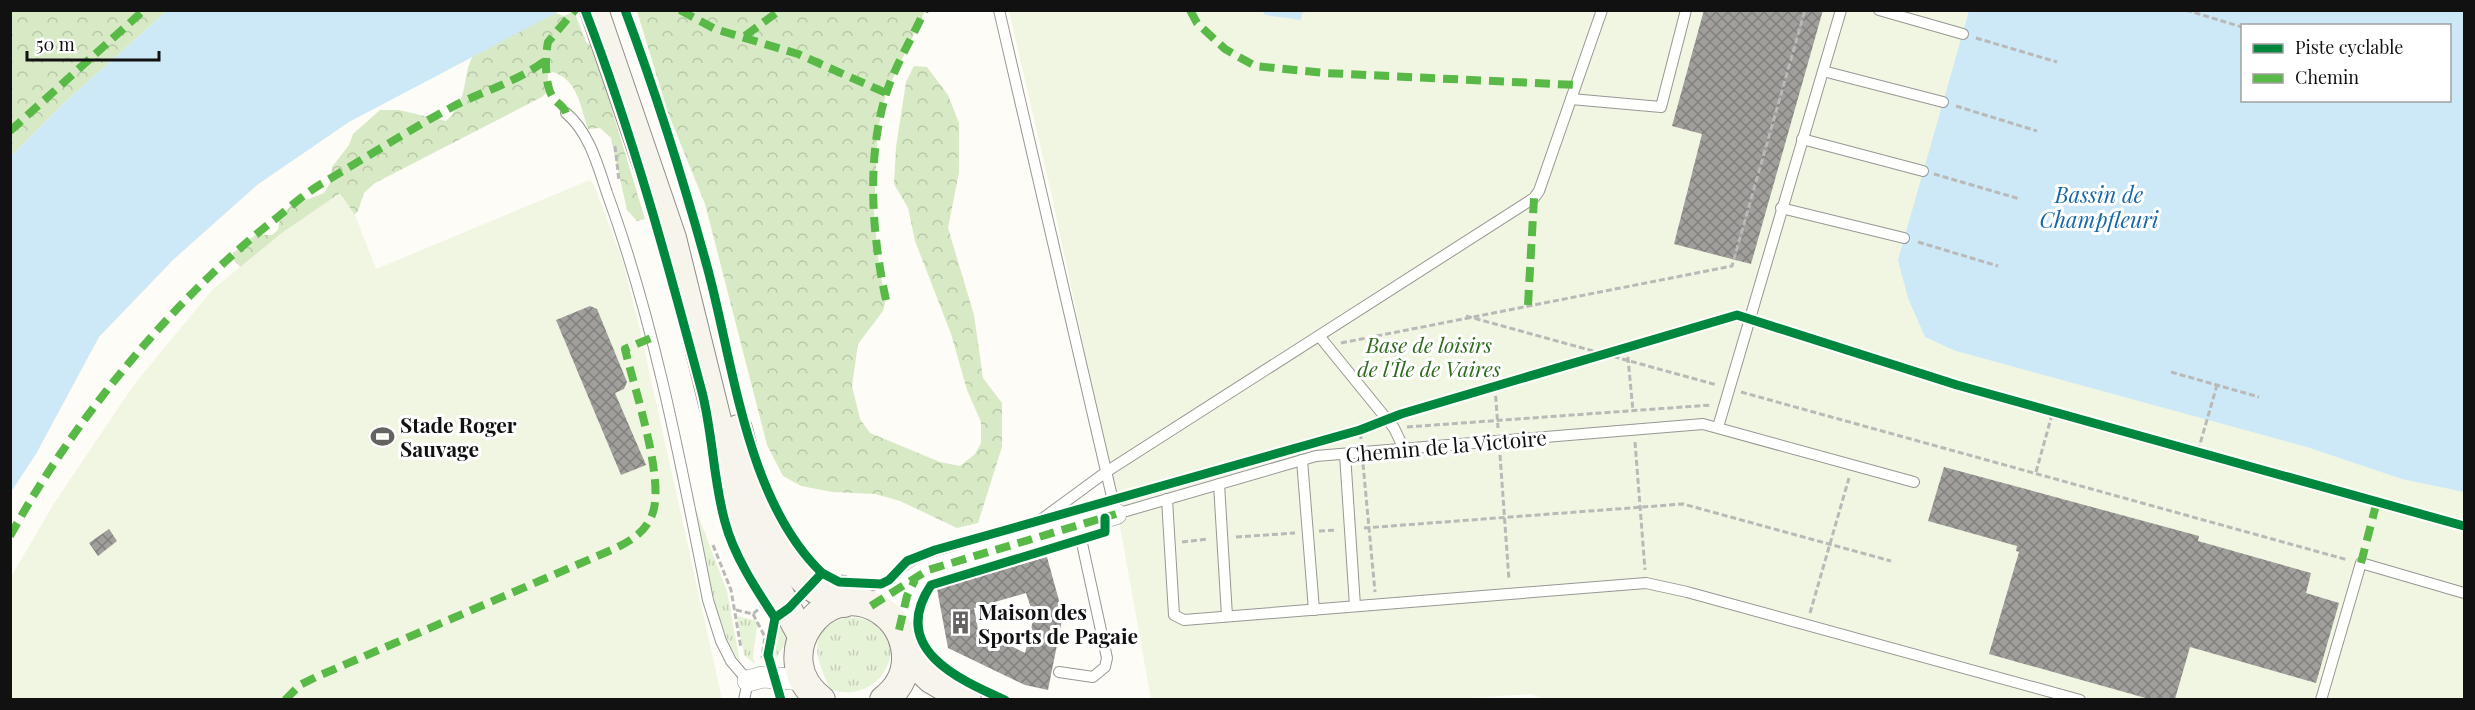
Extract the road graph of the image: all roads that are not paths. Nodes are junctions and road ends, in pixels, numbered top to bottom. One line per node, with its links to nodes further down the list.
1 (999, 10): 21 (lane)
2 (1602, 10): 9 (lane)
3 (1686, 10): 9 (lane)
4 (1841, 10): 8 (lane)
5 (1879, 10): 7 (lane)
6 (607, 18): 29 (main road); 34 (main road)
7 (1963, 34)
8 (1823, 70): 10 (lane); 12 (lane)
9 (1571, 99): 16 (lane)
10 (1943, 102)
11 (566, 113): 37 (lane)
12 (1802, 139): 13 (lane); 14 (lane)
13 (1923, 171)
14 (1781, 208): 15 (lane); 17 (lane)
15 (1904, 238)
16 (1324, 341): 18 (lane); 21 (lane)
17 (1718, 427): 18 (lane, Chemin de la Victoire); 22 (lane, Chemin de la Victoire)
18 (1404, 449): 19 (lane, Chemin de la Victoire)
19 (1346, 454): 20 (lane, Chemin de la Victoire); 31 (lane)
20 (1302, 460): 23 (lane, Chemin de la Victoire); 32 (lane)
21 (1106, 472): 25 (lane); 27 (lane)
22 (1914, 482)
23 (1219, 484): 24 (lane, Chemin de la Victoire); 33 (lane)
24 (1167, 500): 25 (lane, Chemin de la Victoire); 33 (lane)
25 (1116, 514): 26 (street, Chemin de la Victoire)
26 (1078, 525): 27 (street, Chemin de la Victoire); 36 (lane)
27 (1003, 547): 28 (street, Chemin de la Victoire)
28 (917, 577): 29 (street, Chemin de la Victoire); 35 (street)
29 (860, 593): 34 (main road); 35 (main road)
30 (2464, 593): 42 (lane)
31 (1355, 606): 32 (lane); 41 (lane)
32 (1314, 610): 33 (lane)
33 (1227, 616)
34 (801, 642): 37 (street); 38 (main road)
35 (903, 642): 39 (main road); 40 (main road)
36 (1059, 672)
37 (757, 682): 38 (street)
38 (815, 694)
39 (884, 699)
40 (967, 699)
41 (2080, 699)
42 (2321, 699)

